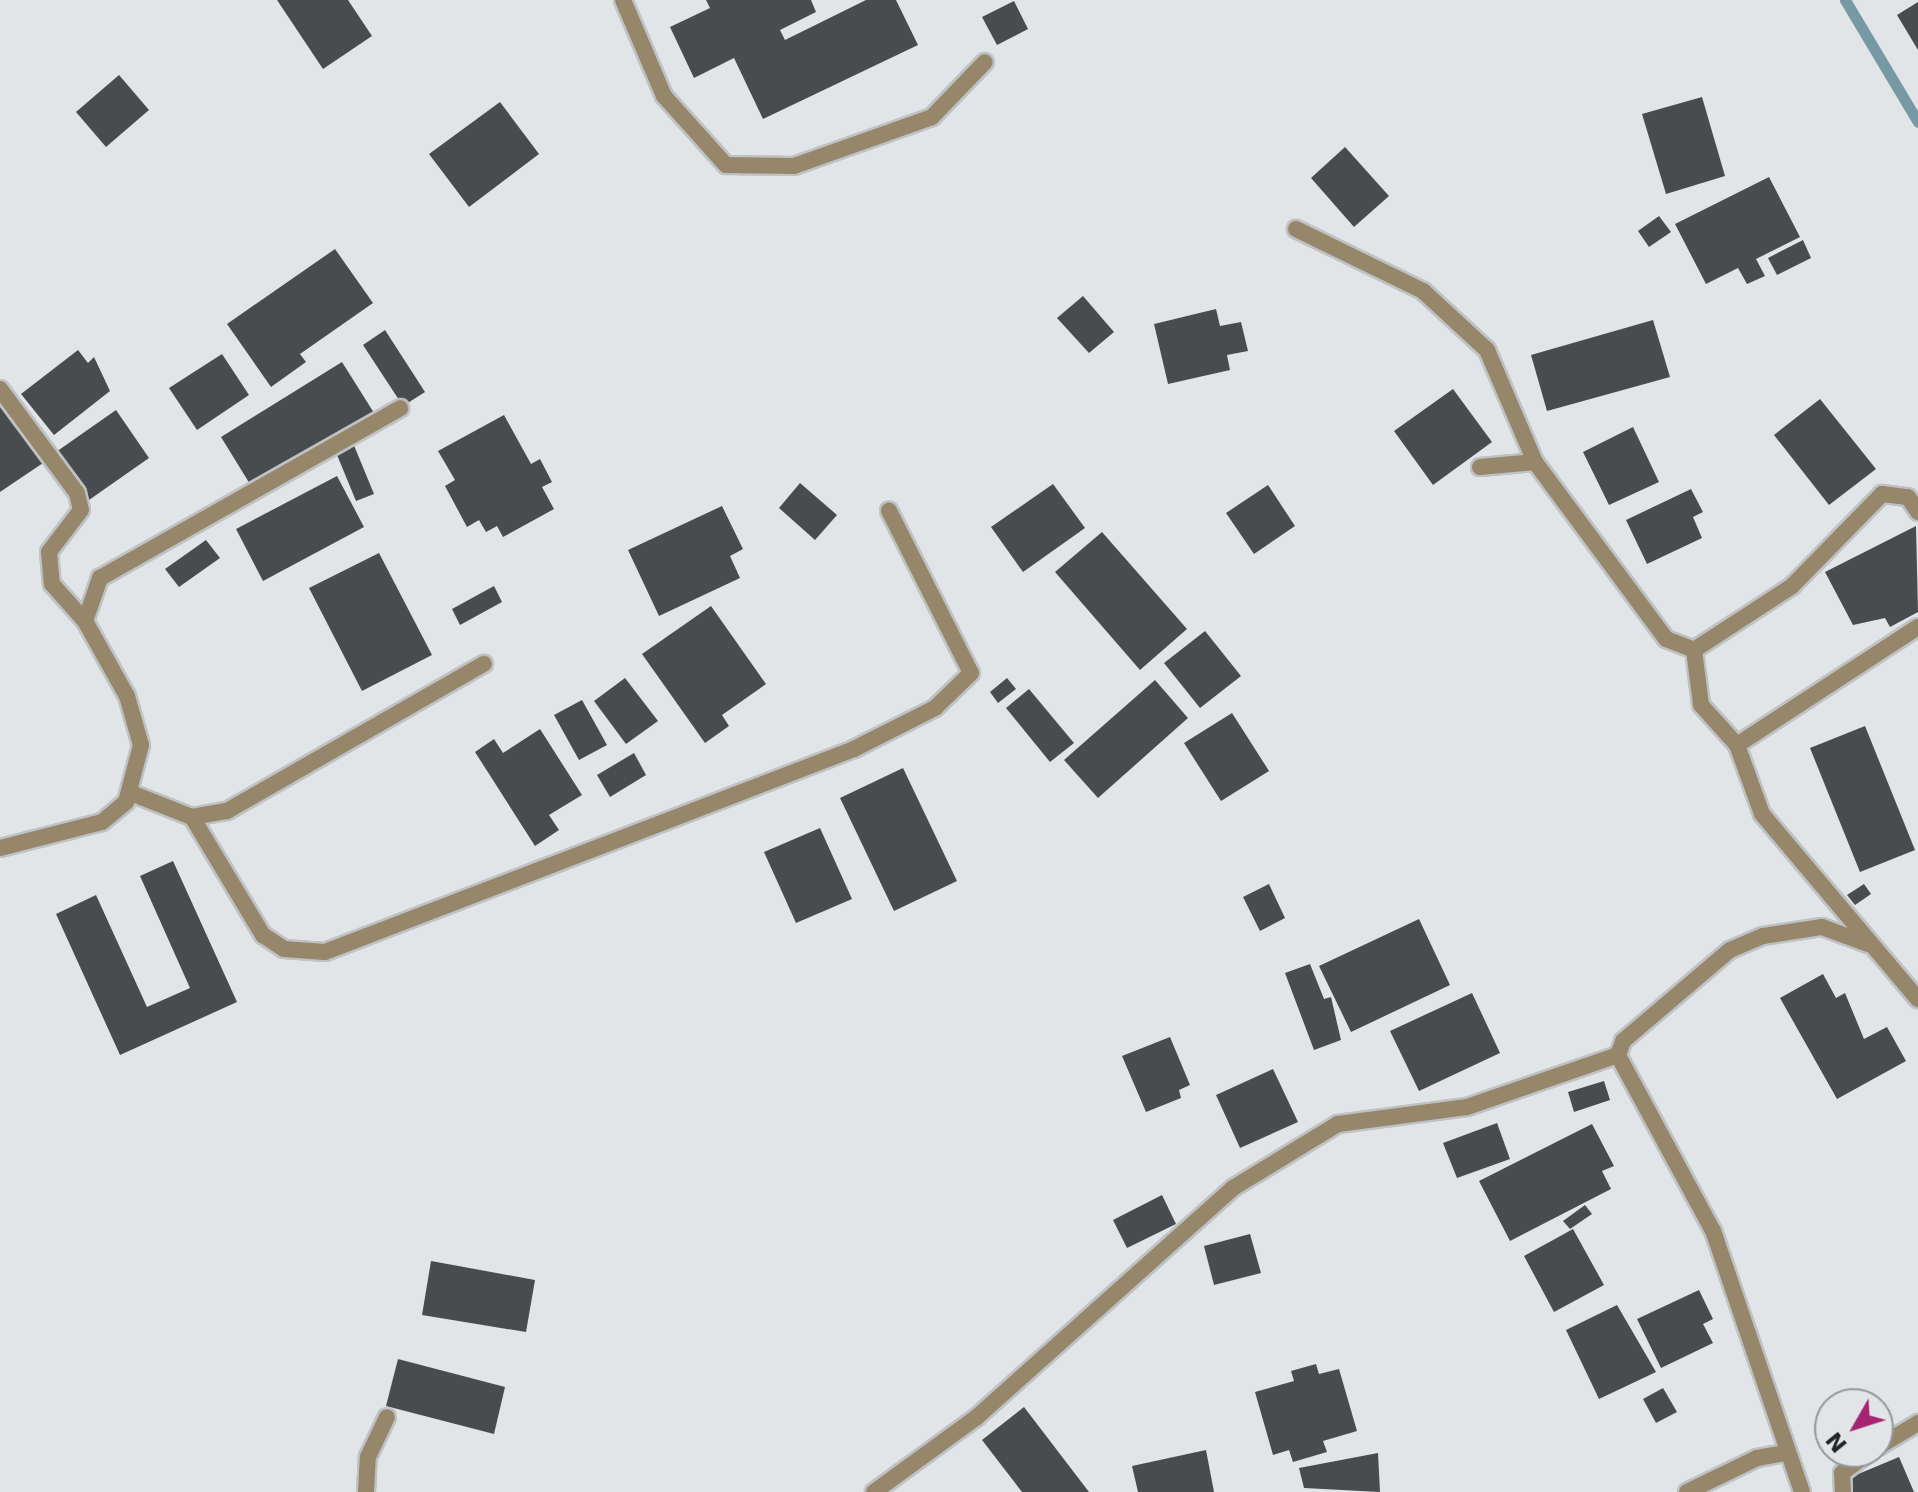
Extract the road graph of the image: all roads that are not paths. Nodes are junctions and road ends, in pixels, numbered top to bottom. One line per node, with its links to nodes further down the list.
1 (623, 0): 2 (street)
2 (985, 62)
3 (1296, 229): 6 (street)
4 (0, 389): 10 (street)
5 (400, 408): 10 (street)
6 (1535, 462): 7 (street); 12 (street)
7 (1480, 467)
8 (889, 511): 16 (street)
9 (1918, 512): 12 (street)
10 (85, 621): 15 (street)
11 (1918, 627): 14 (street)
12 (1694, 650): 14 (street)
13 (484, 664): 16 (street)
14 (1737, 745): 18 (street)
15 (131, 793): 16 (street); 17 (street)
16 (192, 817)
17 (0, 848)
18 (1868, 944): 19 (street); 20 (street)
19 (1918, 999)
20 (1618, 1055): 24 (street); 27 (street)
21 (387, 1417): 26 (street)
22 (1918, 1423): 23 (street)
23 (1894, 1437)
24 (1785, 1453): 28 (street); 29 (street)
25 (1849, 1468): 30 (street)
26 (366, 1492)
27 (874, 1492)
28 (1687, 1492)
29 (1802, 1492)
30 (1843, 1492)

